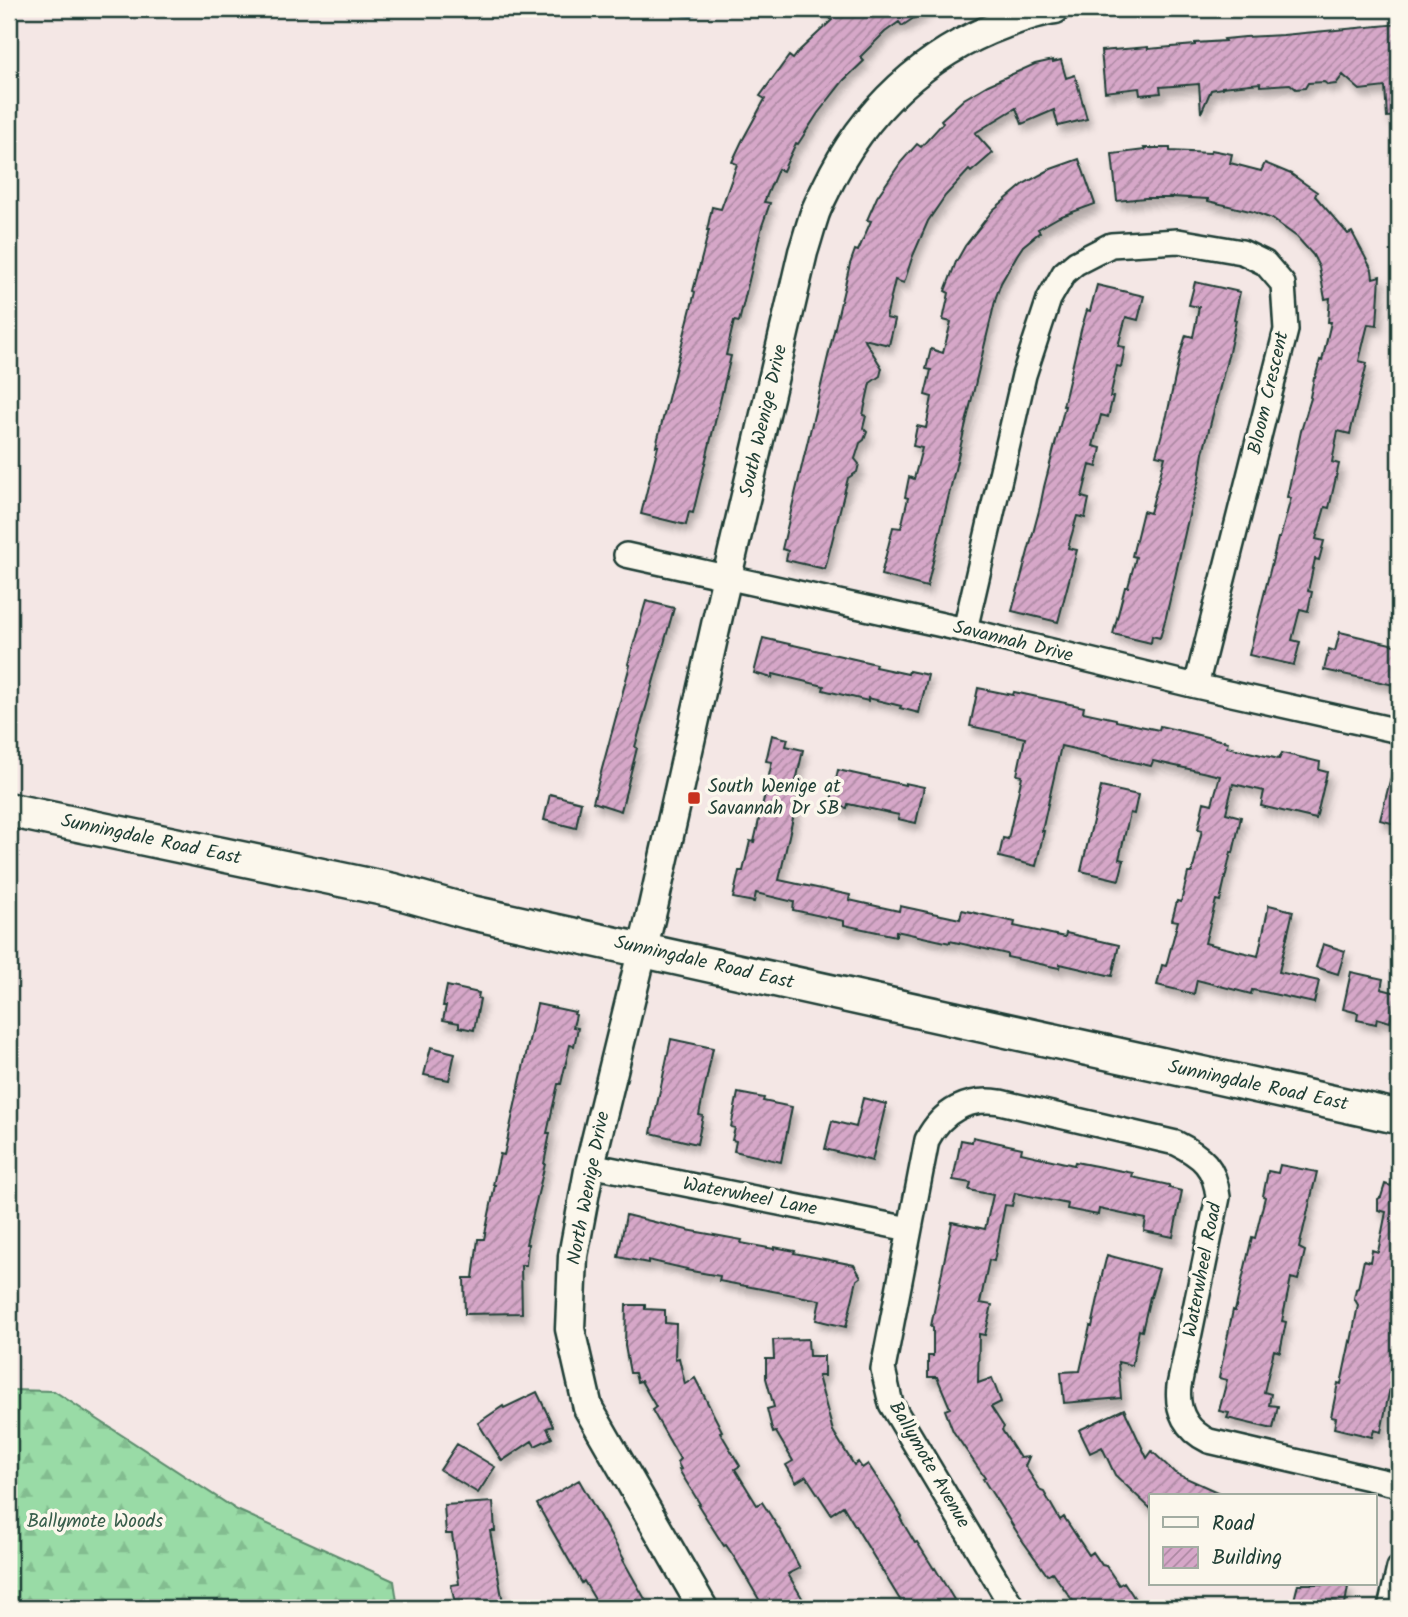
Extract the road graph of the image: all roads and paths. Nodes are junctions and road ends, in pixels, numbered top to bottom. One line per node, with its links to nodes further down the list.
1 (1055, 9): 3 (street, South Wenige Drive)
2 (626, 555): 3 (street, Savannah Drive)
3 (727, 578): 4 (street, Savannah Drive); 8 (street, South Wenige Drive)
4 (965, 629): 5 (street, Savannah Drive); 5 (street, Bloom Crescent)
5 (1196, 686): 6 (street, Savannah Drive)
6 (1399, 731)
7 (9, 810): 8 (main road, Sunningdale Road East)
8 (642, 950): 9 (main road, Sunningdale Road East); 10 (street, North Wenige Drive)
9 (1399, 1117)
10 (590, 1165): 11 (street, Waterwheel Lane); 14 (street, North Wenige Drive)
11 (909, 1229): 12 (street, Waterwheel Road); 15 (street, Ballymote Avenue)
12 (1399, 1485)
13 (1399, 1569): 16 (street)
14 (703, 1608)
15 (1013, 1608)
16 (1390, 1608)

